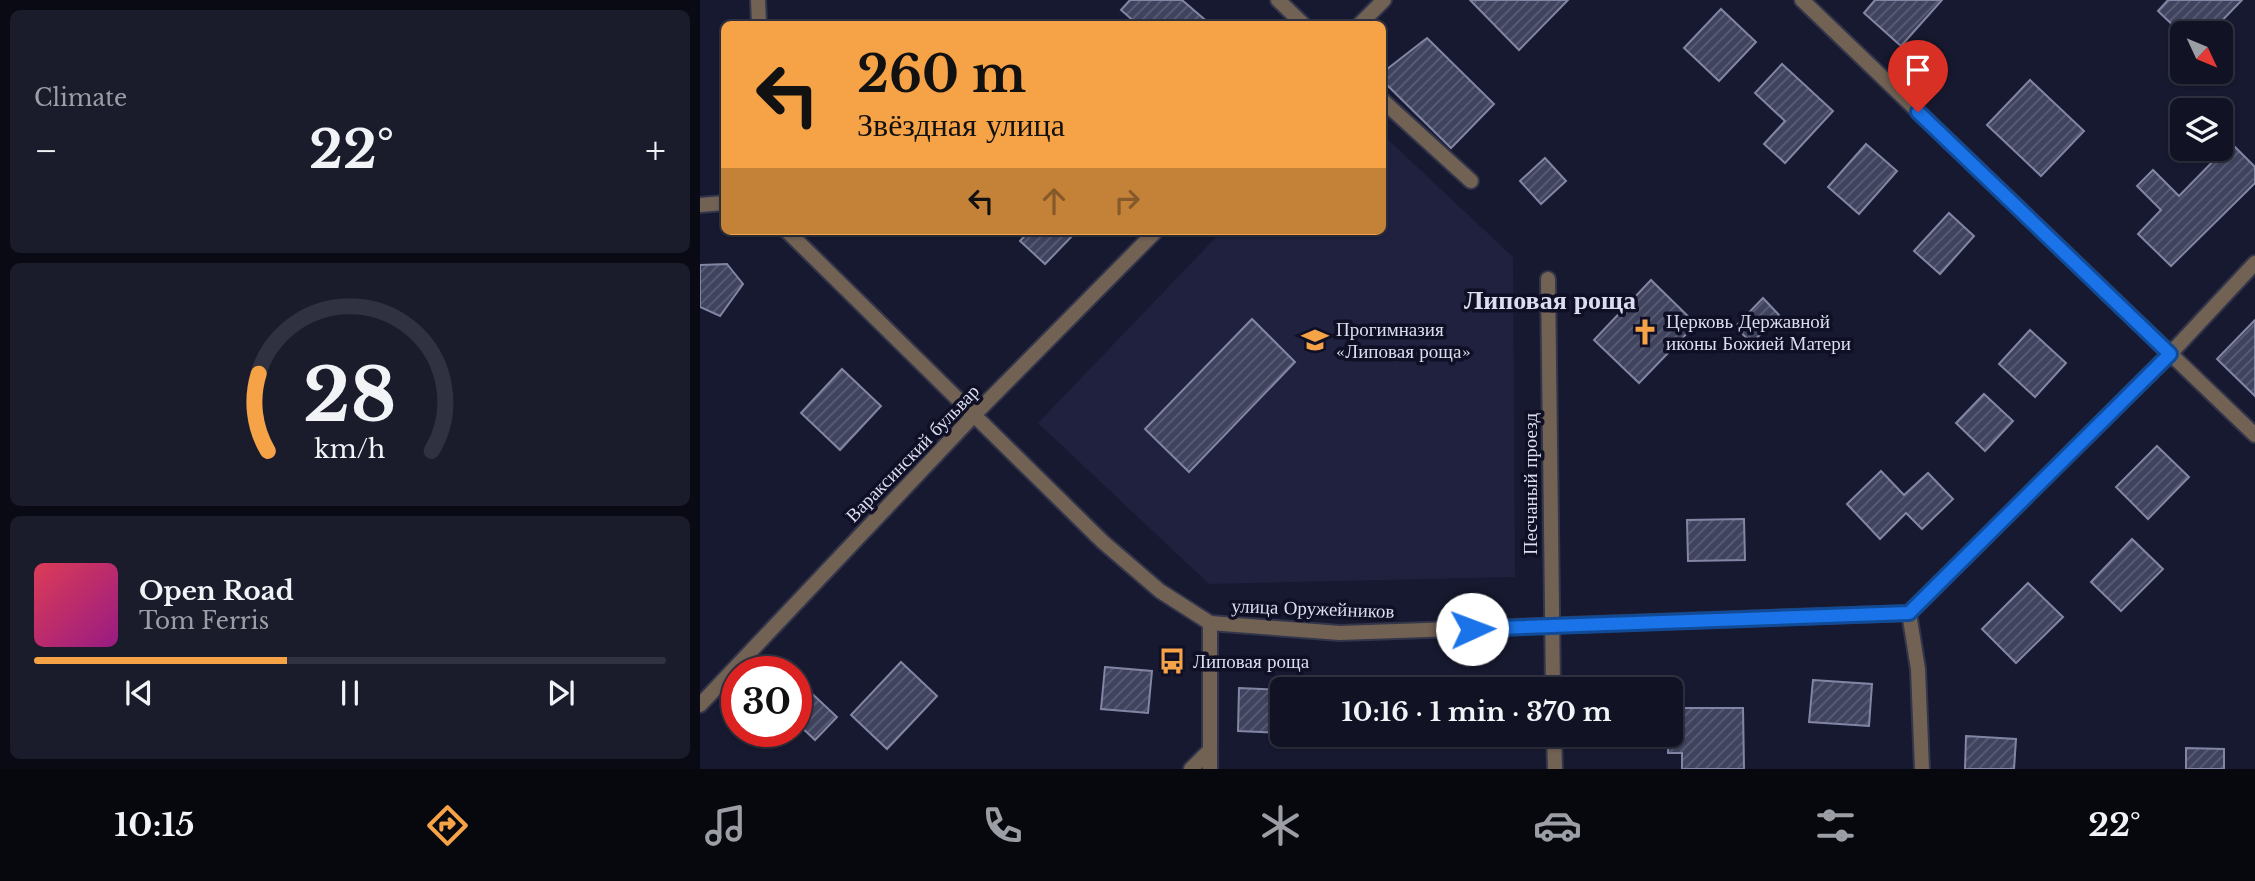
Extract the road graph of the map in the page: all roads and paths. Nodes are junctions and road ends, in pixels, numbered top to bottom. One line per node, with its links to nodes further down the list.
1 (758, 0): 5 (street)
2 (1278, 0): 6 (street)
3 (1384, 0): 7 (street)
4 (1802, 0): 16 (street)
5 (759, 21)
6 (1300, 21)
7 (1363, 21)
8 (1386, 104): 9 (street)
9 (1471, 181)
10 (721, 204): 11 (street)
11 (700, 205)
12 (790, 235): 17 (street, улица Оружейников)
13 (1152, 235): 17 (street, Вараксинский бульвар)
14 (2255, 263): 16 (street)
15 (1548, 279): 21 (street, Песчаный проезд)
16 (2170, 354): 18 (street); 19 (street)
17 (974, 415): 20 (street, улица Оружейников); 23 (street, Вараксинский бульвар)
18 (2255, 435)
19 (1909, 613): 21 (street, улица Оружейников); 29 (street)
20 (1210, 623): 21 (street, улица Оружейников); 25 (street)
21 (1550, 627): 22 (street, Песчаный проезд)
22 (1552, 677)
23 (700, 705)
24 (1554, 747): 28 (street)
25 (1210, 750): 26 (street); 27 (street)
26 (1191, 769)
27 (1210, 769)
28 (1555, 769)
29 (1922, 769)

